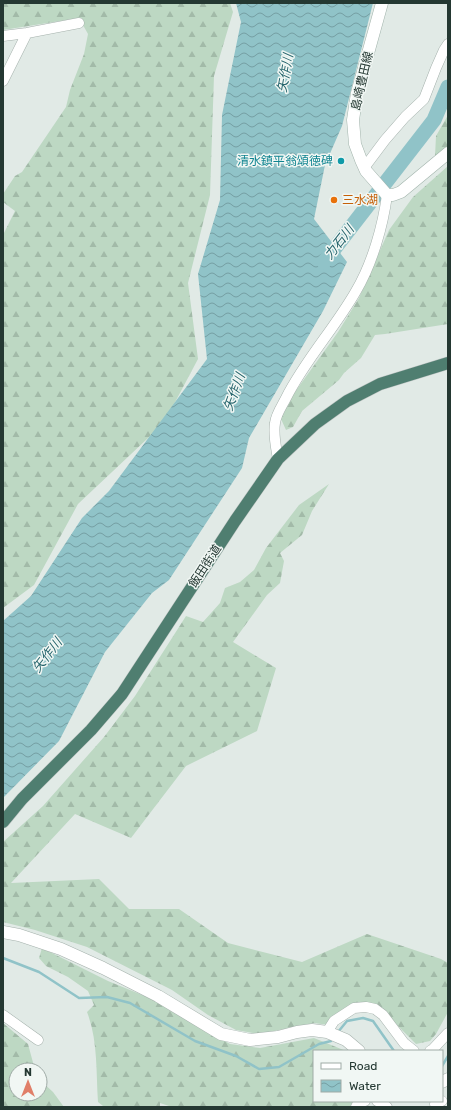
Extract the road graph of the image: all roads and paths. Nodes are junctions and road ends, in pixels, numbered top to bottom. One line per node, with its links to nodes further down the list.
1 (382, 3): 8 (street, 島崎豊田線)
2 (79, 23): 3 (street)
3 (28, 33): 4 (street); 6 (street)
4 (3, 36)
5 (448, 44): 8 (street)
6 (3, 81)
7 (448, 153): 9 (street)
8 (365, 169): 9 (street, 島崎豊田線)
9 (387, 195): 11 (street)
10 (448, 363): 11 (highway, 飯田街道)
11 (278, 459): 12 (highway, 飯田街道)
12 (3, 822)
13 (3, 932): 15 (street)
14 (3, 1015): 17 (street)
15 (329, 1032): 18 (street); 19 (street)
16 (448, 1033): 20 (street)
17 (38, 1040)
18 (358, 1050)
19 (413, 1050)
20 (432, 1050)

